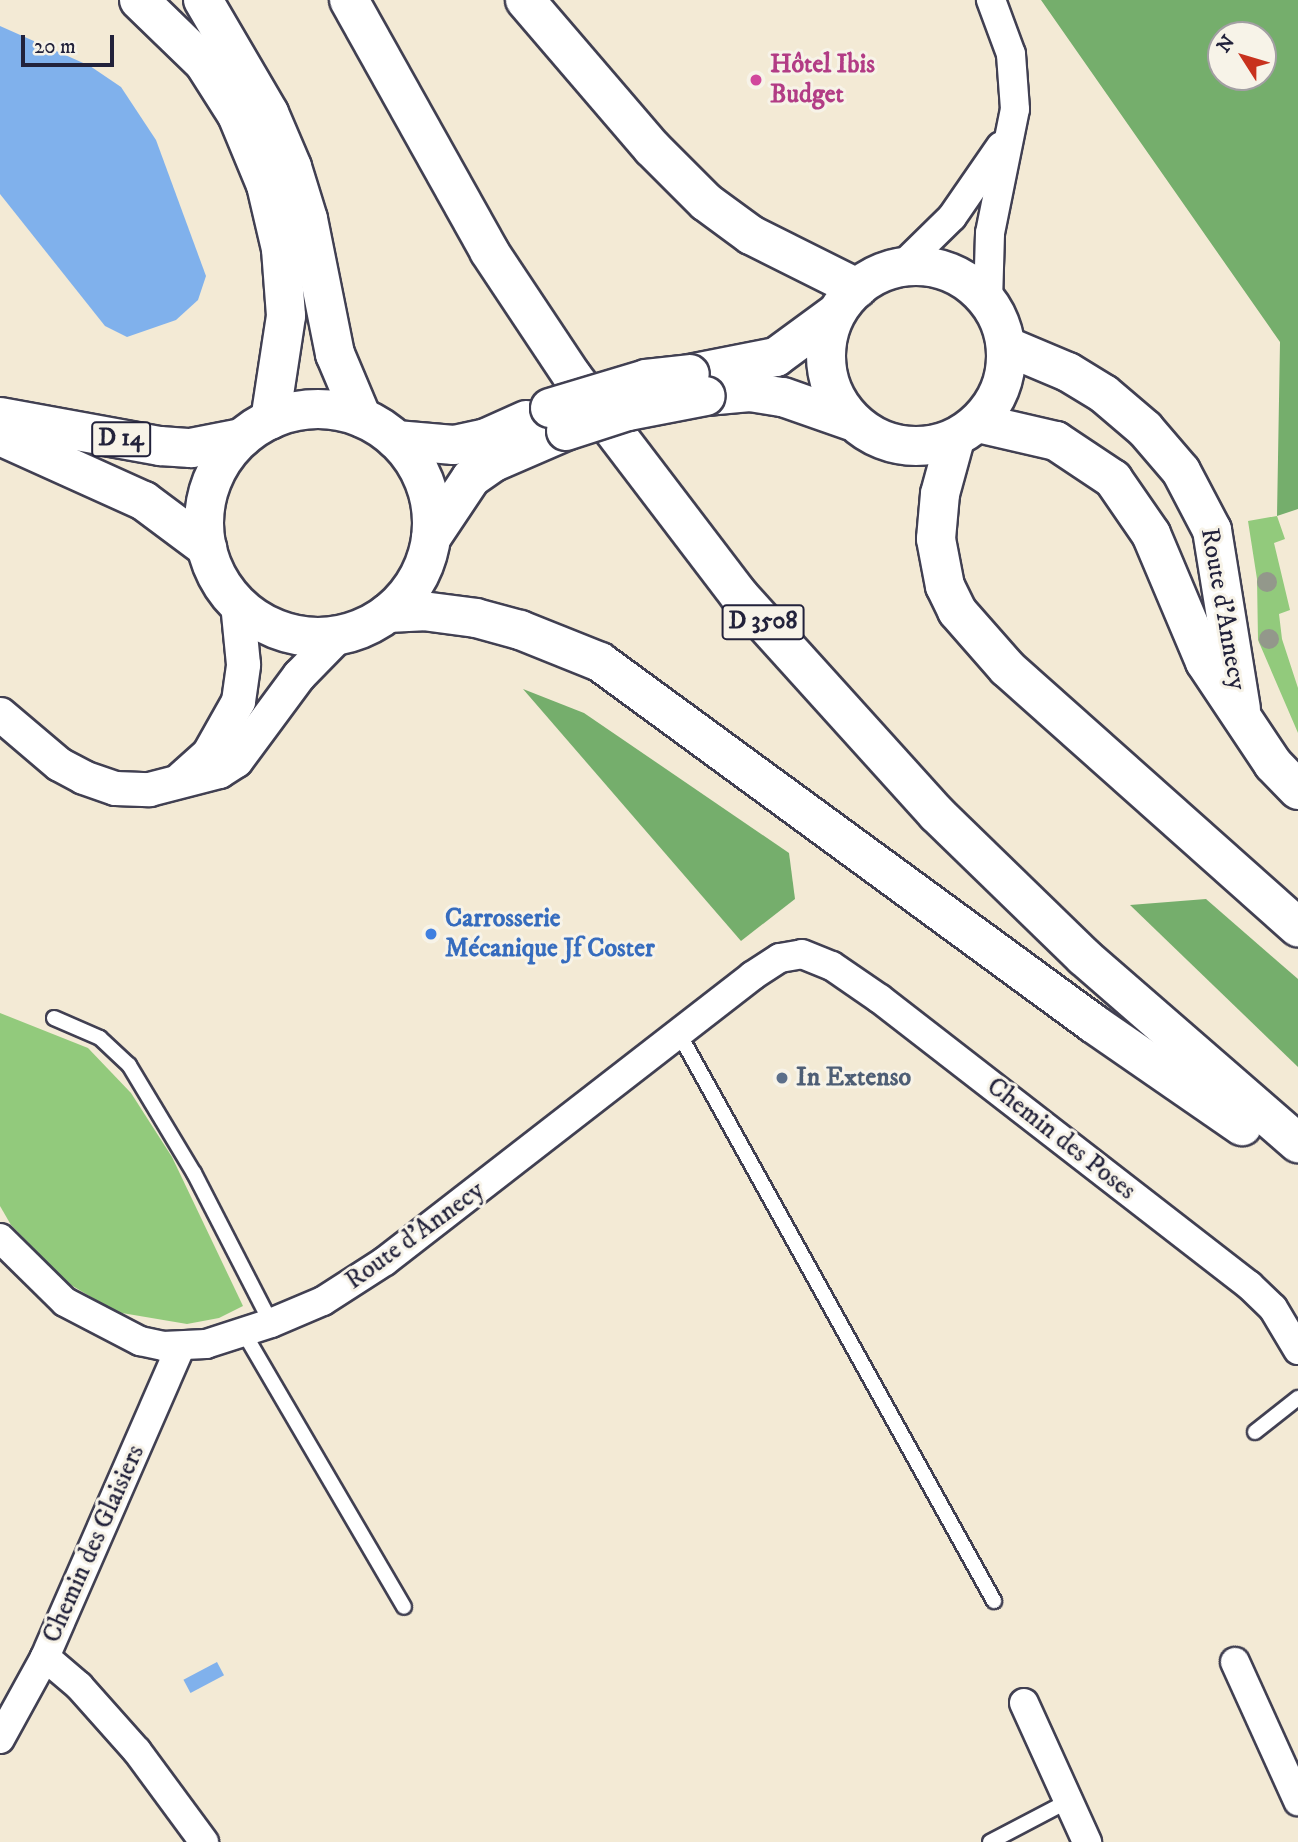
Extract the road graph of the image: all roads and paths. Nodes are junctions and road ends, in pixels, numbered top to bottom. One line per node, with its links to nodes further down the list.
1 (139, 0): 16 (main road)
2 (203, 0): 13 (main road)
3 (349, 0): 33 (main road, D 3508)
4 (526, 0): 8 (main road)
5 (991, 0): 6 (street)
6 (1013, 126): 7 (street); 9 (street)
7 (901, 267): 8 (main road); 9 (main road)
8 (846, 300): 11 (main road); 15 (main road)
9 (988, 301): 10 (main road)
10 (1006, 346): 17 (main road); 26 (main road, Route d'Annecy)
11 (698, 385): 14 (main road, bridge); 15 (main road)
12 (0, 417): 16 (main road, D 14)
13 (362, 418): 16 (main road); 19 (main road)
14 (558, 420): 19 (main road); 20 (main road)
15 (851, 421): 17 (main road)
16 (256, 429): 21 (main road)
17 (967, 431): 26 (main road, Route d'Annecy); 29 (main road)
18 (0, 436): 21 (main road, D 14)
19 (396, 440): 20 (main road)
20 (431, 538): 23 (main road)
21 (207, 548): 22 (main road)
22 (237, 603): 24 (main road); 27 (street)
23 (388, 612): 24 (main road); 34 (main road)
24 (338, 635): 27 (street)
25 (0, 714): 27 (street)
26 (1242, 720): 28 (main road, Route d'Annecy)
27 (176, 782)
28 (1298, 790)
29 (1298, 927)
30 (802, 954): 32 (street, Route d'Annecy); 39 (street, Chemin des Poses)
31 (54, 1018): 36 (lane)
32 (678, 1032): 36 (street, Route d'Annecy); 42 (lane)
33 (1298, 1143)
34 (1298, 1164)
35 (0, 1238): 38 (street, Route d'Annecy)
36 (271, 1323): 37 (street, Route d'Annecy)
37 (244, 1333): 38 (street, Route d'Annecy); 43 (lane)
38 (181, 1346): 44 (street, Chemin des Glaisiers)
39 (1298, 1350)
40 (1298, 1398): 41 (lane)
41 (1255, 1432)
42 (994, 1601)
43 (404, 1607)
44 (45, 1657): 47 (street, Chemin des Glaisiers); 50 (street)
45 (1235, 1662): 49 (street)
46 (1024, 1703): 48 (street)
47 (0, 1739)
48 (1068, 1801): 51 (lane); 52 (street)
49 (1298, 1801)
50 (204, 1842)
51 (990, 1842)
52 (1087, 1842)

